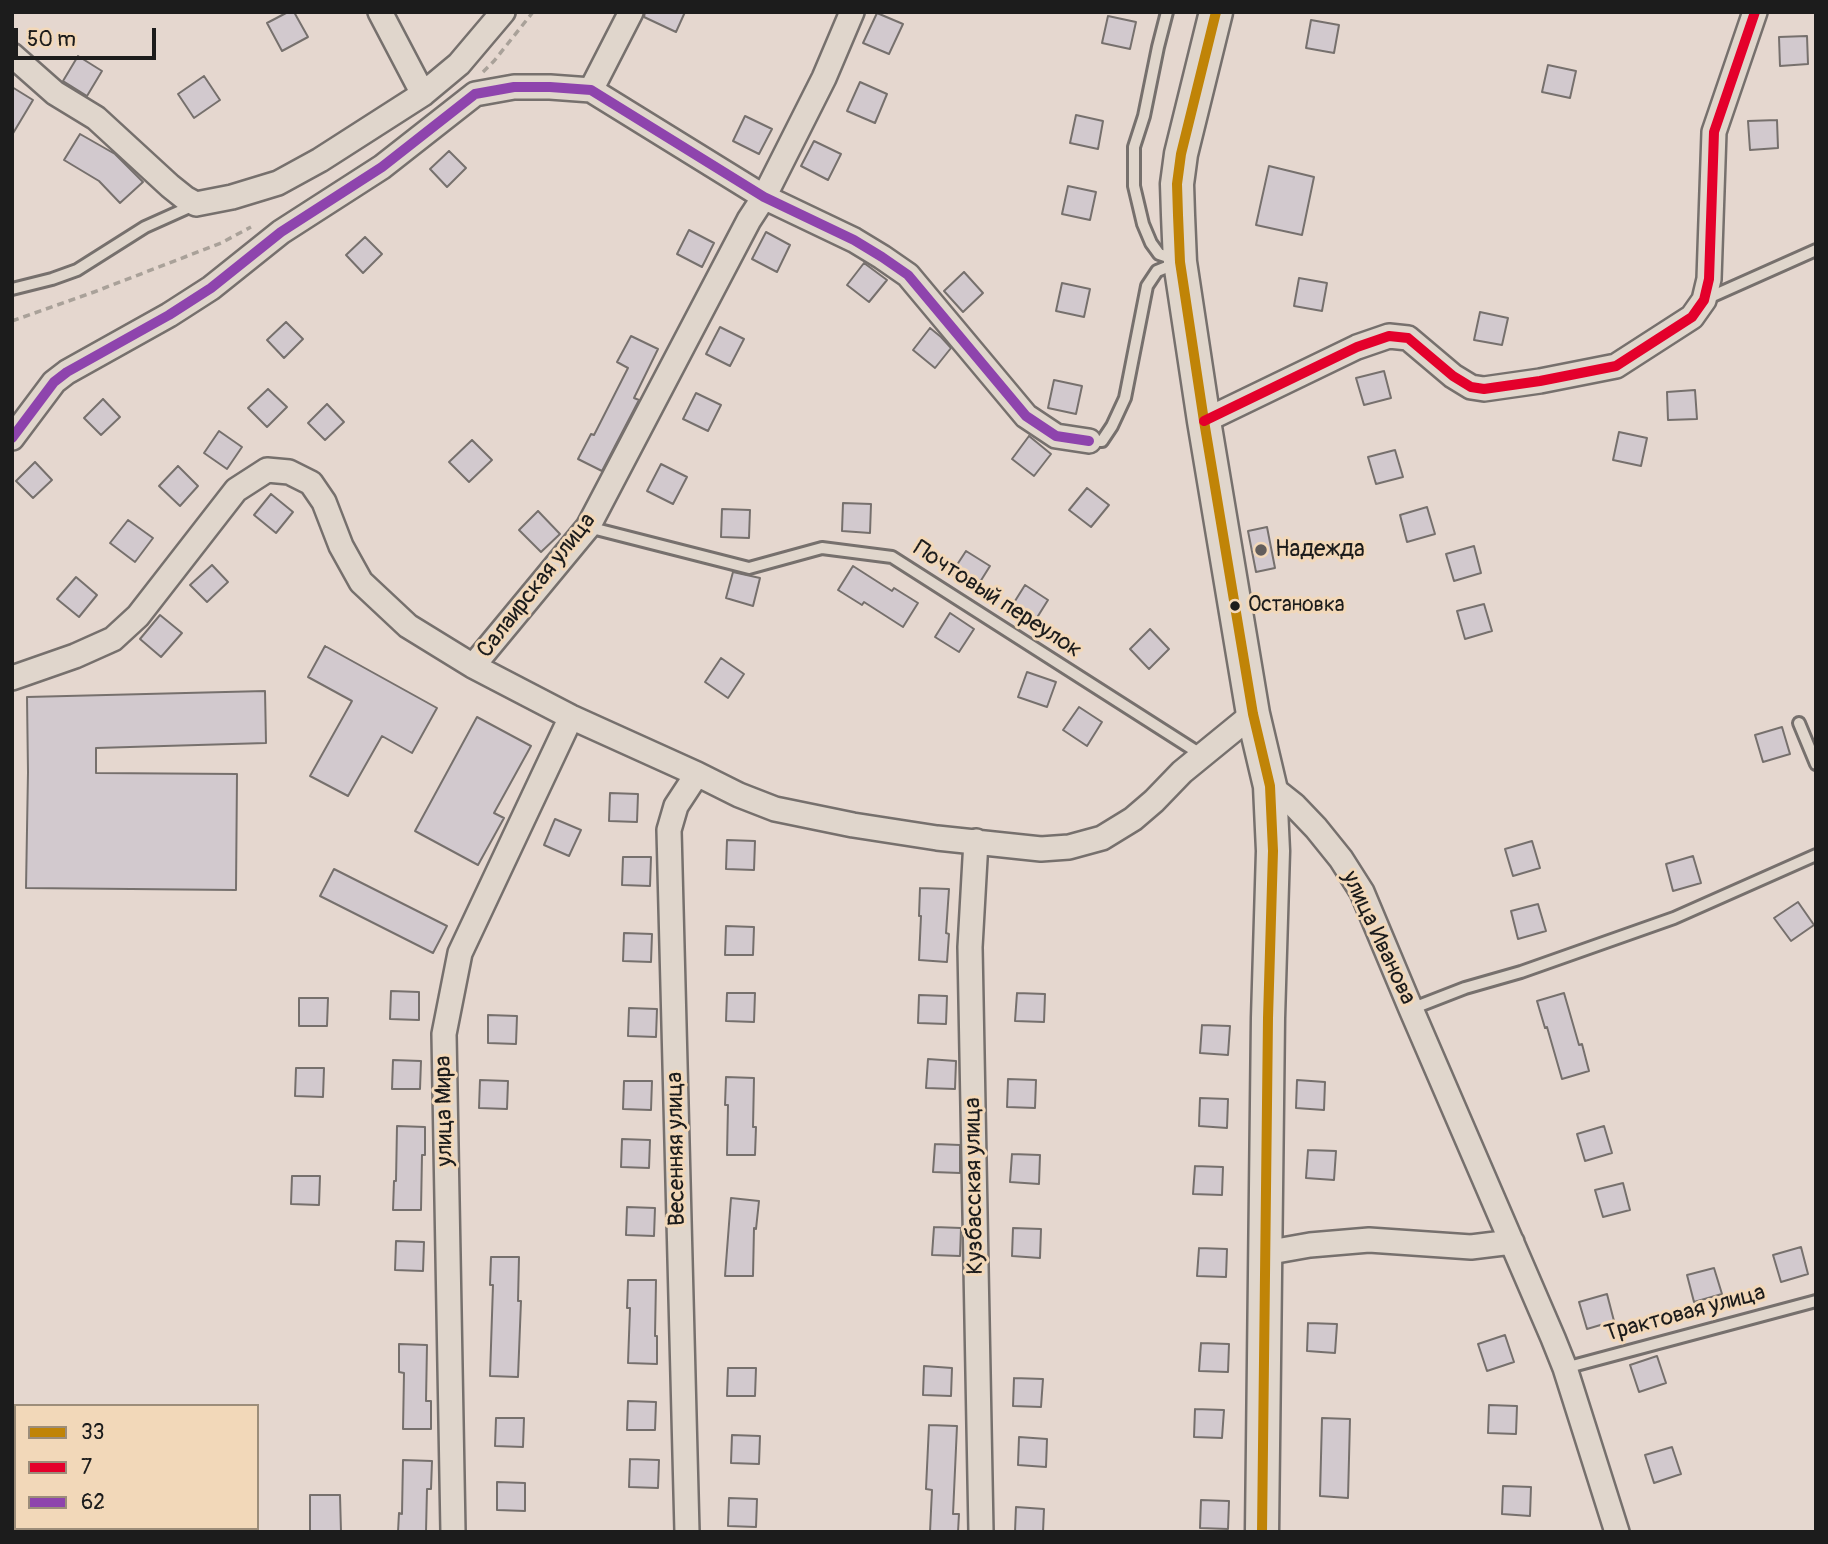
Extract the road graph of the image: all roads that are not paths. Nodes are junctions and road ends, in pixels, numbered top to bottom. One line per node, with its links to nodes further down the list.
1 (380, 12): 10 (street)
2 (503, 12): 10 (street)
3 (631, 12): 9 (street)
4 (852, 12): 11 (street, Салаирская улица)
5 (1167, 12): 14 (lane)
6 (1216, 12): 14 (street)
7 (1755, 12): 16 (street)
8 (12, 55): 12 (street)
9 (591, 90): 11 (street); 18 (street)
10 (423, 94): 12 (street)
11 (764, 197): 19 (street); 20 (street, Салаирская улица)
12 (196, 204): 15 (lane)
13 (1816, 250): 16 (lane)
14 (1180, 262): 17 (street); 19 (lane)
15 (12, 289)
16 (1704, 300): 17 (street)
17 (1204, 421): 23 (street)
18 (12, 438)
19 (1089, 441)
20 (588, 527): 21 (street, Салаирская улица); 26 (lane, Почтовый переулок)
21 (473, 666): 22 (street, Салаирская улица); 24 (street)
22 (12, 678)
23 (1253, 714): 26 (street); 29 (street)
24 (571, 717): 28 (street); 37 (street, улица Мира)
25 (1799, 723): 27 (lane)
26 (1202, 755): 30 (street)
27 (1816, 764)
28 (697, 774): 30 (street); 38 (street, Весенняя улица)
29 (1270, 786): 32 (street, улица Иванова); 34 (street)
30 (976, 841): 39 (street, Кузбасская улица)
31 (1816, 855): 32 (lane)
32 (1411, 1009): 33 (street, улица Иванова)
33 (1512, 1242): 34 (street); 36 (street, улица Иванова)
34 (1265, 1253): 40 (street)
35 (1816, 1301): 36 (lane, Трактовая улица)
36 (1565, 1368): 41 (street, улица Иванова)
37 (453, 1532)
38 (687, 1532)
39 (981, 1532)
40 (1262, 1532)
41 (1617, 1532)

